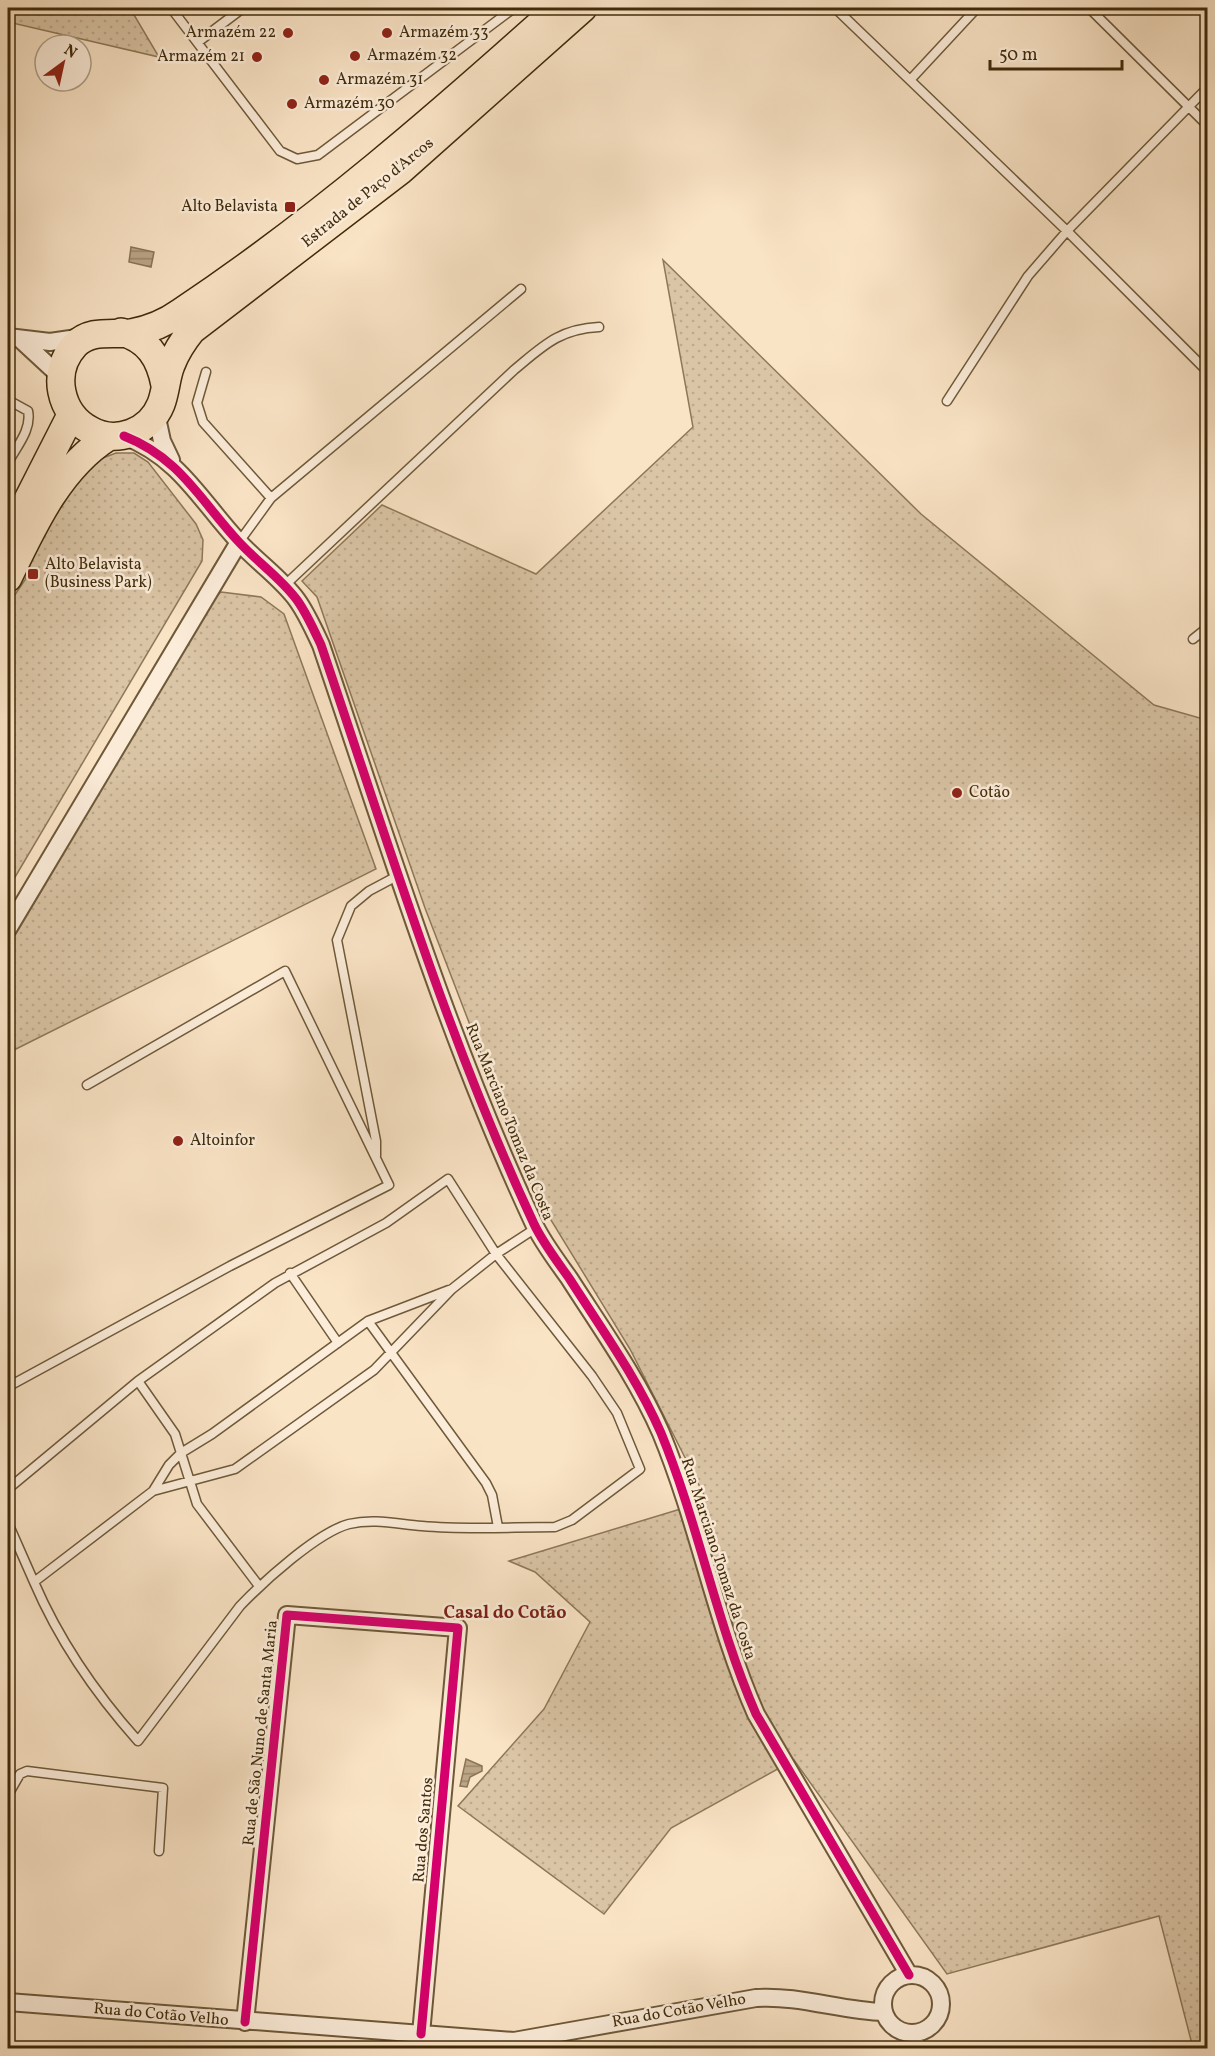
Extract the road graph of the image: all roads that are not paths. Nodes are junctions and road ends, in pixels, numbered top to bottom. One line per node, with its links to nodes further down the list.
1 (171, 8): 9 (lane)
2 (243, 8): 9 (lane)
3 (514, 8): 9 (lane)
4 (558, 8): 17 (main road, Estrada de Paço d'Arcos)
5 (583, 8): 23 (main road, Estrada de Paço d'Arcos)
6 (835, 8): 10 (lane)
7 (977, 8): 10 (lane)
8 (1089, 8): 12 (lane)
9 (198, 42)
10 (911, 79): 14 (lane)
11 (1208, 87): 12 (lane)
12 (1188, 107): 13 (lane); 14 (lane)
13 (1208, 126)
14 (1067, 231): 21 (lane); 25 (lane)
15 (521, 289): 31 (lane)
16 (598, 327): 35 (lane)
17 (121, 332): 18 (main road, Estrada de Paço d'Arcos); 23 (main road)
18 (87, 337): 19 (street); 22 (main road)
19 (14, 339): 22 (street)
20 (206, 372): 31 (lane)
21 (1208, 372)
22 (61, 377): 27 (main road)
23 (165, 385): 26 (main road, Estrada de Paço d'Arcos)
24 (8, 400): 29 (lane)
25 (947, 401)
26 (156, 413): 28 (main road); 30 (street, Rua Marciano Tomaz da Costa)
27 (71, 415): 28 (main road); 32 (main road)
28 (116, 436): 30 (street, Rua Marciano Tomaz da Costa); 34 (main road)
29 (8, 463)
30 (174, 466): 33 (street, Rua Marciano Tomaz da Costa)
31 (271, 498): 33 (lane)
32 (8, 539)
33 (239, 542): 35 (street, Rua Marciano Tomaz da Costa); 39 (street)
34 (8, 578)
35 (284, 586): 38 (street, Rua Marciano Tomaz da Costa)
36 (1208, 627): 37 (lane)
37 (1193, 639)
38 (399, 875): 41 (lane); 42 (street, Rua Marciano Tomaz da Costa)
39 (8, 928)
40 (87, 1084): 41 (lane)
41 (376, 1160): 49 (lane)
42 (536, 1228): 43 (lane); 62 (street, Rua Marciano Tomaz da Costa)
43 (496, 1254): 44 (lane); 45 (lane); 56 (lane)
44 (290, 1274): 47 (lane); 50 (lane)
45 (452, 1289): 46 (lane); 48 (lane)
46 (368, 1321): 47 (lane); 48 (lane)
47 (338, 1343): 51 (lane)
48 (392, 1353): 52 (lane); 56 (lane)
49 (8, 1373)
50 (138, 1382): 51 (lane); 53 (lane)
51 (181, 1453): 52 (lane); 54 (lane)
52 (188, 1483): 54 (lane); 58 (lane)
53 (8, 1489)
54 (153, 1491): 57 (lane)
55 (8, 1523): 57 (lane)
56 (498, 1527): 58 (lane)
57 (34, 1582): 58 (lane)
58 (259, 1586)
59 (458, 1629): 65 (street, Rua de São Nuno de Santa Maria); 66 (street, Rua dos Santos)
60 (8, 1795): 61 (lane)
61 (159, 1851)
62 (909, 1975): 64 (street); 67 (street)
63 (8, 2002): 65 (street, Rua do Cotão Velho)
64 (884, 2012): 67 (street); 68 (street, Rua do Cotão Velho)
65 (245, 2022): 66 (street, Rua do Cotão Velho)
66 (421, 2034): 68 (street, Rua do Cotão Velho)
67 (915, 2041)
68 (514, 2045)

